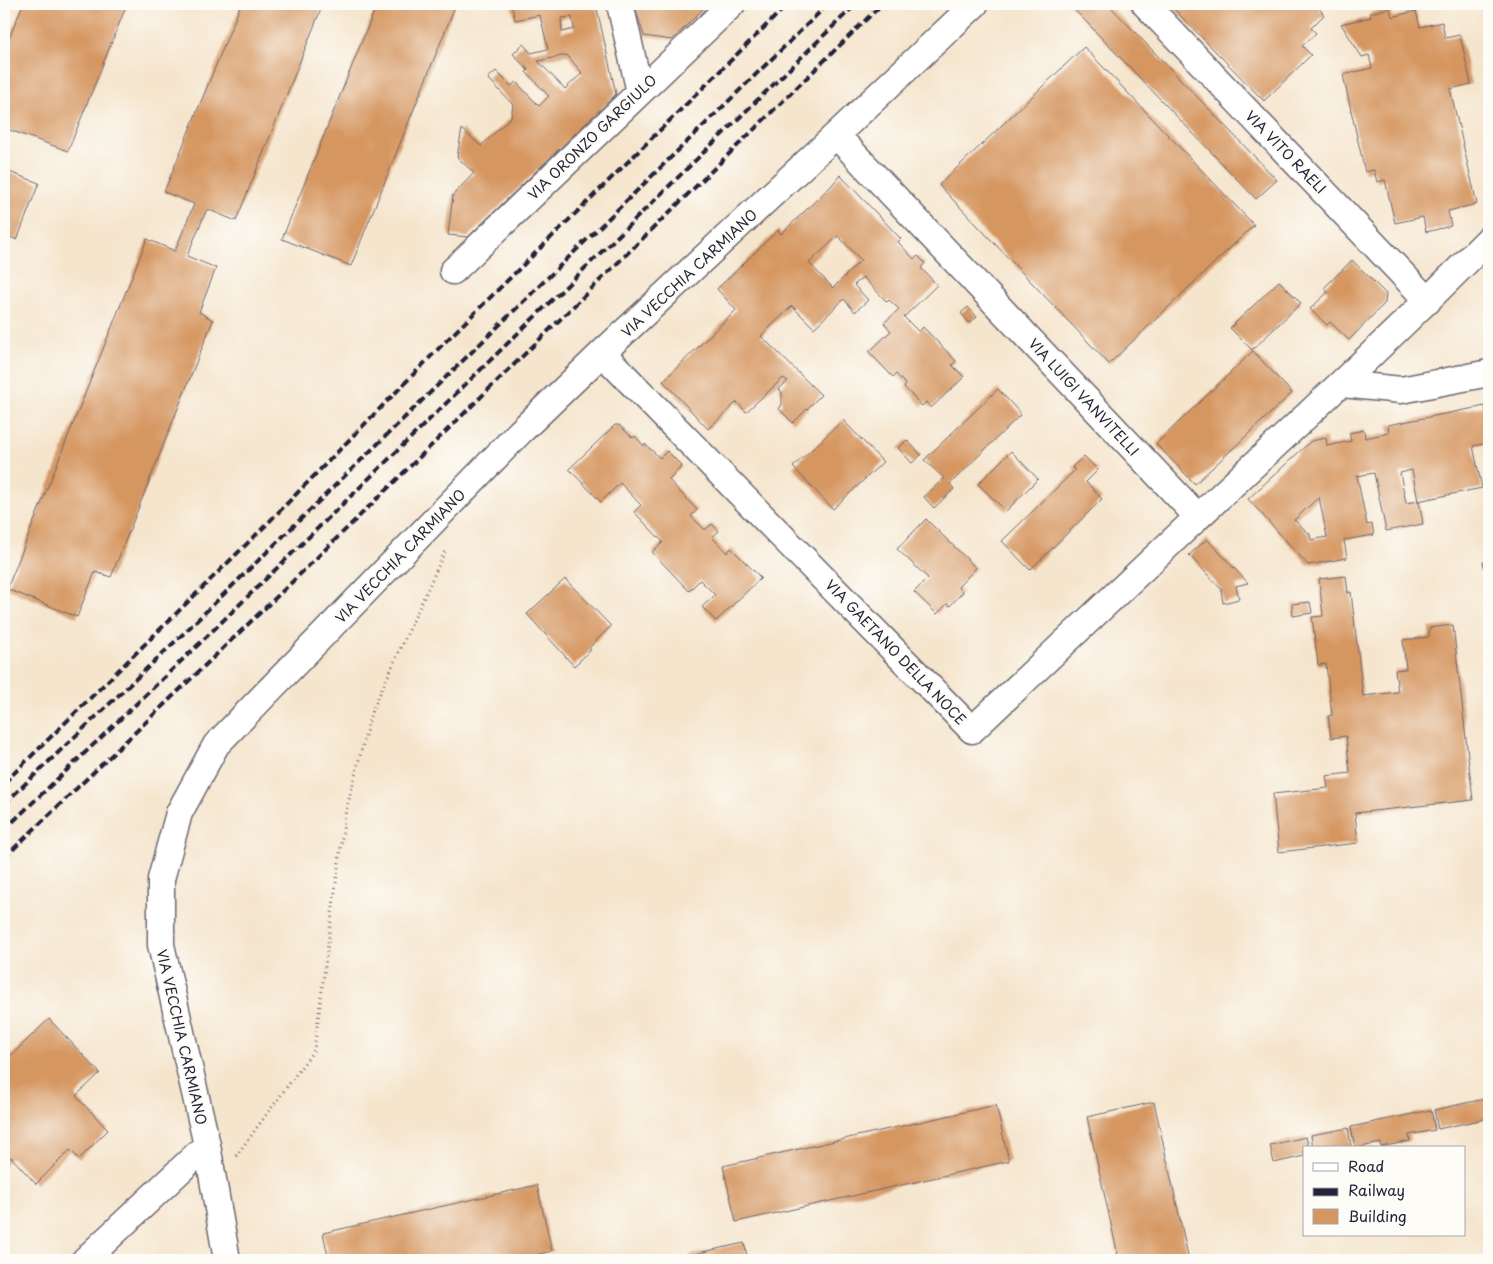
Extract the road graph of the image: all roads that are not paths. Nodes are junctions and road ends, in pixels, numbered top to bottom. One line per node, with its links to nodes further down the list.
1 (620, 4): 5 (street)
2 (732, 4): 5 (street, VIA ORONZO GARGIULO)
3 (975, 4): 6 (street, VIA VECCHIA CARMIANO)
4 (1145, 4): 9 (street, VIA VITO RAELI)
5 (640, 92): 8 (street, VIA ORONZO GARGIULO)
6 (836, 135): 10 (street, VIA VECCHIA CARMIANO); 13 (street, VIA LUIGI VANVITELLI)
7 (1489, 239): 9 (street)
8 (453, 271)
9 (1428, 301): 12 (street)
10 (602, 353): 13 (street, VIA GAETANO DELLA NOCE); 14 (street, VIA VECCHIA CARMIANO)
11 (1489, 373): 12 (street)
12 (1342, 384): 13 (street)
13 (1198, 517)
14 (207, 1145): 15 (street); 16 (street, VIA VECCHIA CARMIANO)
15 (85, 1260)
16 (227, 1260)

